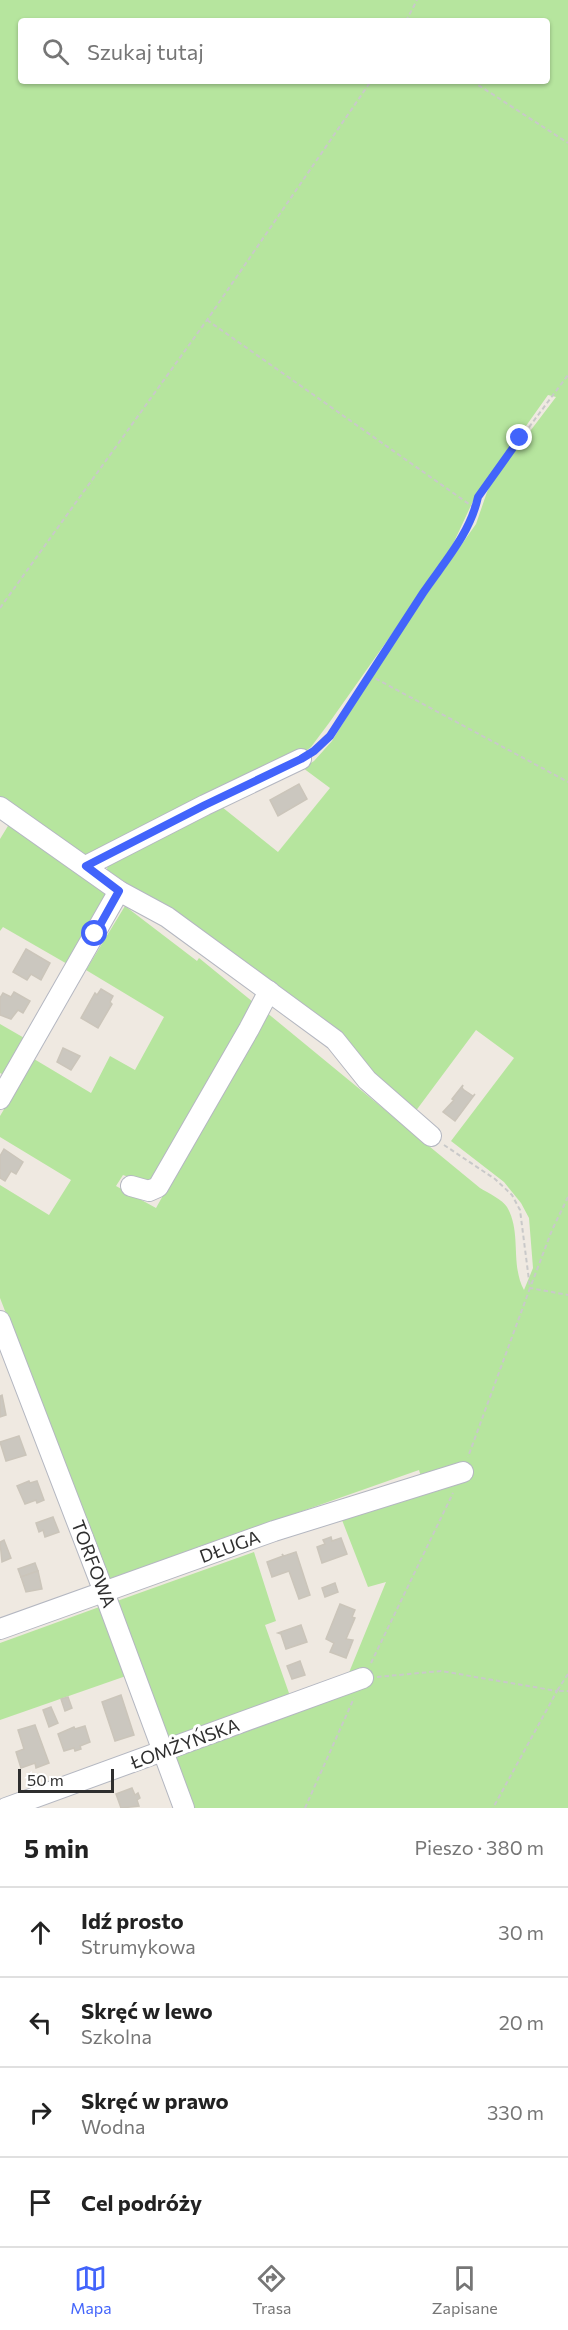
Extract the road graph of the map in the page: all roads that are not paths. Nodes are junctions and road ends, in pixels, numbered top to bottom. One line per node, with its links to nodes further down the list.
1 (301, 759): 3 (street)
2 (2, 814): 3 (street)
3 (86, 866): 4 (street)
4 (119, 891): 5 (street); 6 (street)
5 (269, 991): 7 (street); 8 (street)
6 (0, 1099)
7 (431, 1136)
8 (131, 1186)
9 (0, 1321): 11 (street, TORFOWA)
10 (463, 1472): 11 (street, DŁUGA)
11 (104, 1592): 12 (street, DŁUGA); 14 (street, TORFOWA)
12 (0, 1629)
13 (363, 1678): 14 (street, ŁOMŻYŃSKA)
14 (163, 1752): 15 (street, ŁOMŻYŃSKA); 16 (street, TORFOWA)
15 (6, 1808)
16 (184, 1808)

